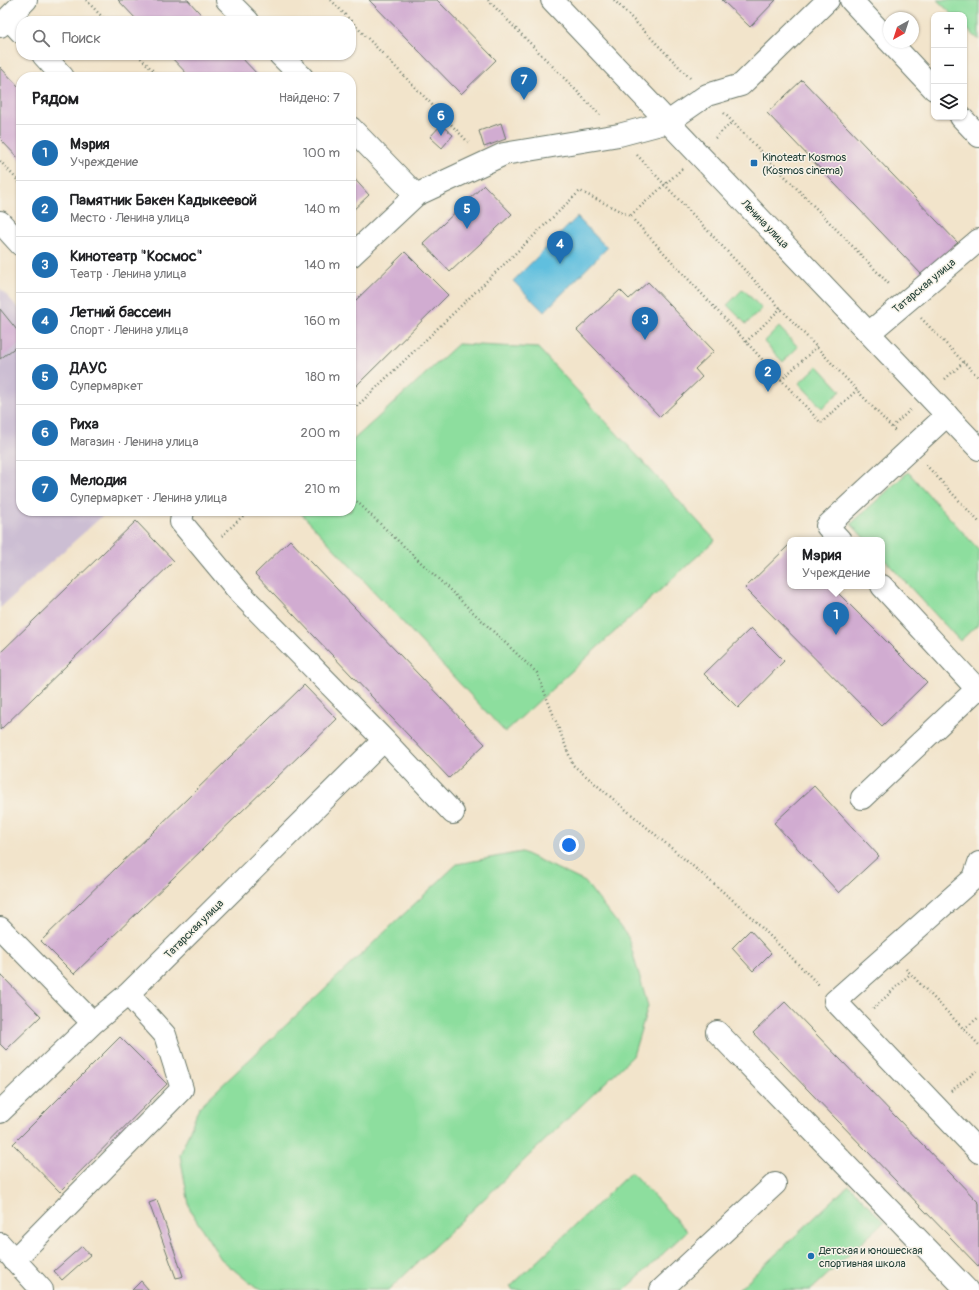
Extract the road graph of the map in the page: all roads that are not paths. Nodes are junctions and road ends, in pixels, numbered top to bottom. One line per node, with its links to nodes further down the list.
1 (26, 0): 7 (street)
2 (227, 0): 6 (street)
3 (552, 0): 16 (street, Ленина улица)
4 (828, 0): 16 (street)
5 (851, 0): 8 (street)
6 (243, 16)
7 (10, 25)
8 (883, 34)
9 (897, 48): 14 (street)
10 (48, 60): 12 (street)
11 (285, 60): 13 (street)
12 (58, 72)
13 (297, 72)
14 (931, 85)
15 (964, 120): 18 (street)
16 (668, 122): 19 (street); 24 (street, Ленина улица)
17 (356, 133): 19 (street)
18 (979, 136)
19 (416, 195): 23 (street)
20 (0, 222): 21 (street)
21 (16, 240)
22 (979, 240): 24 (street, Татарская улица)
23 (356, 251)
24 (869, 333): 25 (street, Ленина улица)
25 (947, 415): 26 (street, Ленина улица); 28 (street)
26 (979, 449)
27 (182, 516): 31 (street)
28 (837, 537)
29 (885, 589): 30 (street)
30 (978, 690): 32 (street)
31 (384, 740): 33 (street); 36 (street, Татарская улица)
32 (862, 798)
33 (453, 813)
34 (977, 875): 40 (street)
35 (0, 928): 37 (street)
36 (128, 994): 37 (street, Татарская улица); 43 (street)
37 (93, 1023): 39 (street, Татарская улица)
38 (716, 1032): 46 (street)
39 (0, 1112)
40 (979, 1152)
41 (775, 1184): 45 (street)
42 (0, 1244): 43 (street)
43 (14, 1260): 44 (street)
44 (42, 1290)
45 (661, 1290)
46 (967, 1290)

